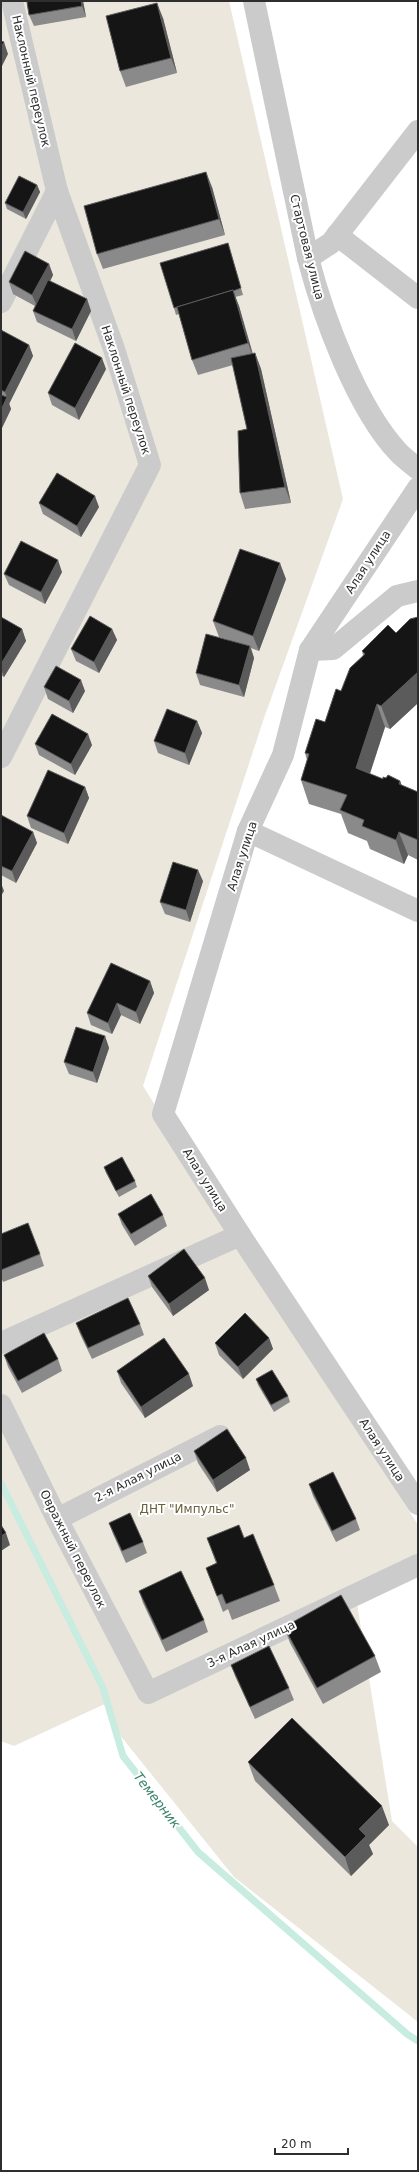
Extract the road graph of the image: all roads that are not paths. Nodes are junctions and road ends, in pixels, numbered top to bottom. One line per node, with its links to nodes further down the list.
1 (12, 1): 4 (street, Наклонный переулок)
2 (254, 1): 6 (street, Стартовая улица)
3 (418, 131): 5 (street)
4 (57, 191): 8 (street); 13 (street, Наклонный переулок)
5 (338, 235): 6 (street); 7 (street)
6 (308, 258): 9 (street, Стартовая улица)
7 (418, 298)
8 (1, 302)
9 (418, 469)
10 (418, 488): 12 (street, Алая улица)
11 (418, 591): 12 (street)
12 (310, 650): 14 (street, Алая улица)
13 (1, 757)
14 (248, 831): 15 (street); 16 (street, Алая улица)
15 (418, 911)
16 (240, 1235): 17 (street); 20 (street, Алая улица)
17 (1, 1343)
18 (1, 1405): 21 (street, Овражный переулок)
19 (220, 1436): 21 (street, 2-я Алая улица)
20 (418, 1504)
21 (57, 1519): 23 (street, Овражный переулок)
22 (418, 1564): 23 (street, 3-я Алая улица)
23 (148, 1693)

